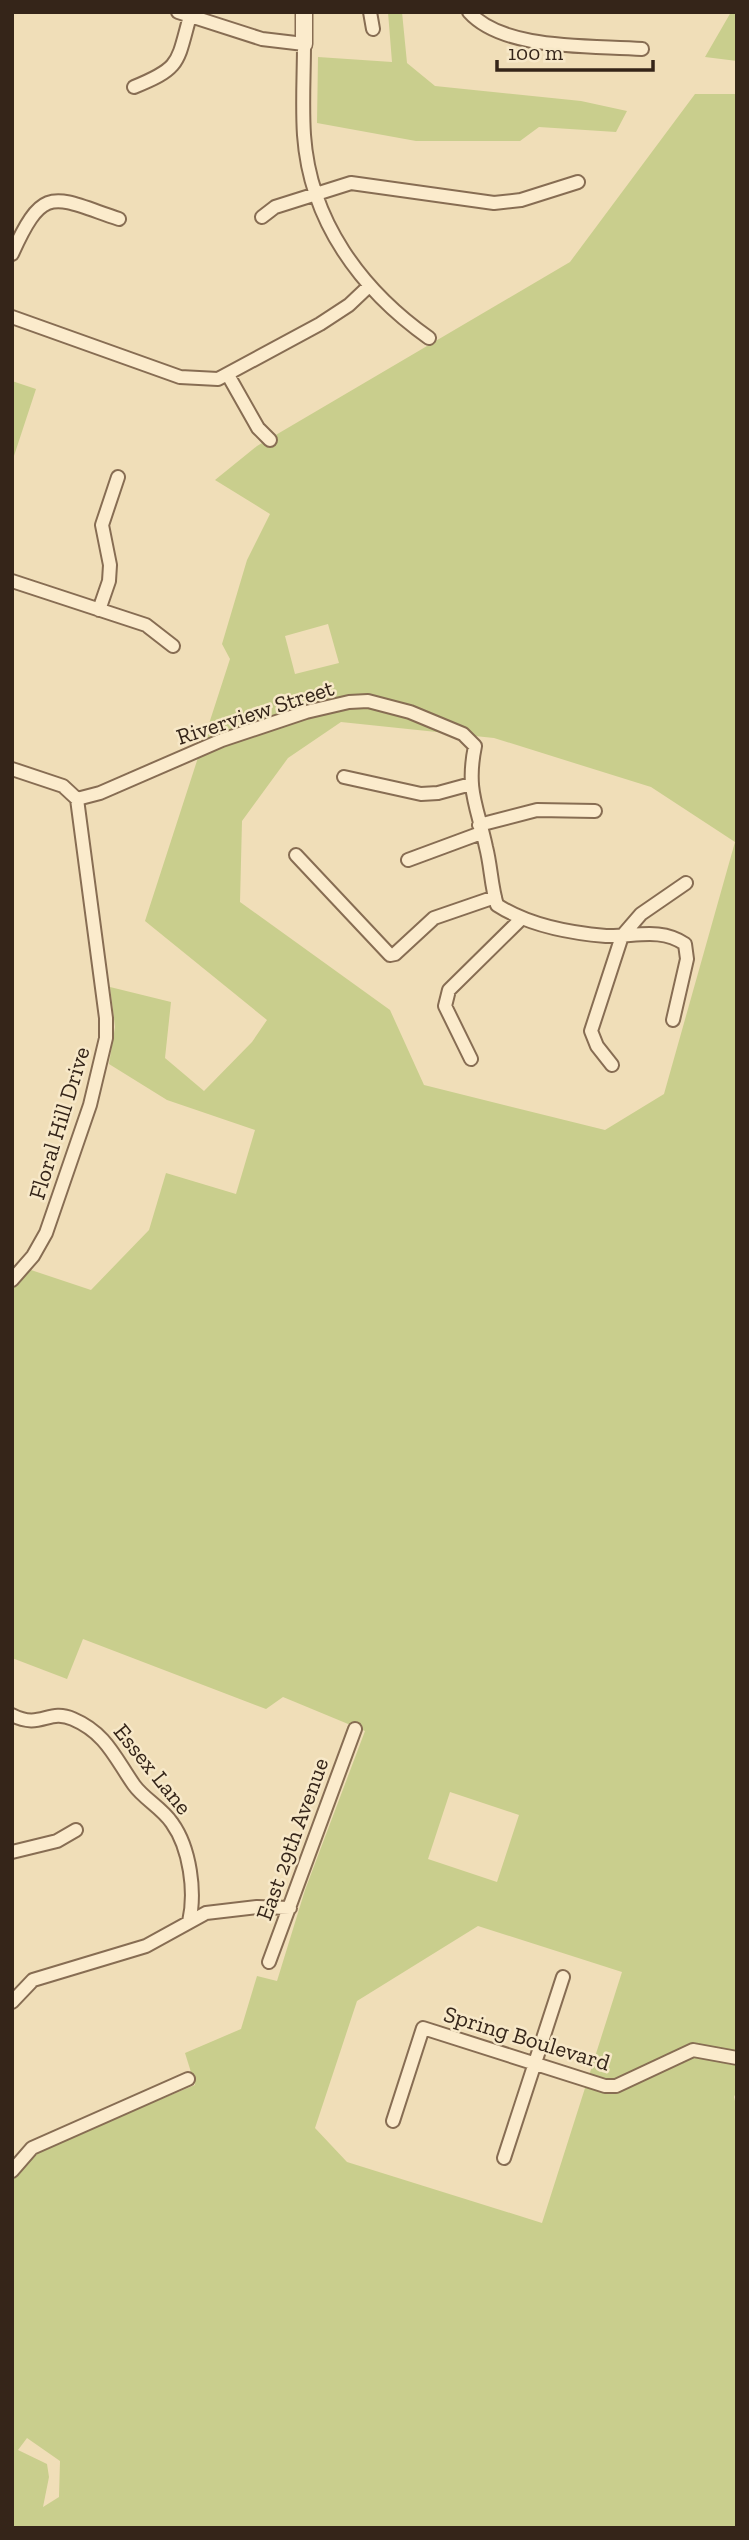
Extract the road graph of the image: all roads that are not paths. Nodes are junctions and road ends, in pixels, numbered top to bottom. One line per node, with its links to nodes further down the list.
1 (304, 12): 6 (street)
2 (370, 12): 5 (street)
3 (472, 13): 7 (street)
4 (184, 14): 6 (street); 8 (street)
5 (373, 29)
6 (304, 44): 10 (street)
7 (642, 49)
8 (134, 87)
9 (578, 182): 10 (street)
10 (317, 193): 11 (street); 14 (street)
11 (262, 217)
12 (119, 219): 13 (street)
13 (12, 254)
14 (369, 287): 16 (street); 17 (street)
15 (12, 317): 17 (street)
16 (429, 338)
17 (228, 375): 18 (street)
18 (270, 440)
19 (118, 477): 21 (street)
20 (12, 580): 21 (street)
21 (99, 610): 22 (street)
22 (173, 646)
23 (12, 769): 26 (street)
24 (344, 777): 25 (street)
25 (471, 784): 26 (street, Riverview Street); 28 (street)
26 (77, 799): 38 (street, Floral Hill Drive)
27 (596, 811): 28 (street)
28 (480, 829): 30 (street); 32 (street)
29 (296, 855): 32 (street)
30 (408, 860)
31 (686, 883): 34 (street)
32 (495, 897): 33 (street)
33 (520, 920): 34 (street); 36 (street)
34 (622, 936): 35 (street); 37 (street)
35 (673, 1020)
36 (471, 1059)
37 (612, 1065)
38 (12, 1280)
39 (12, 1715): 44 (street, Essex Lane)
40 (355, 1729): 43 (street, East 29th Avenue)
41 (76, 1830): 42 (street)
42 (12, 1852)
43 (290, 1908): 44 (street); 45 (street, East 29th Avenue)
44 (189, 1922): 47 (street)
45 (269, 1962)
46 (564, 1978): 49 (street)
47 (12, 2002)
48 (737, 2058): 49 (street, Spring Boulevard)
49 (534, 2065): 51 (street, Spring Boulevard); 52 (street)
50 (188, 2079): 53 (street)
51 (393, 2121)
52 (504, 2158)
53 (12, 2171)

